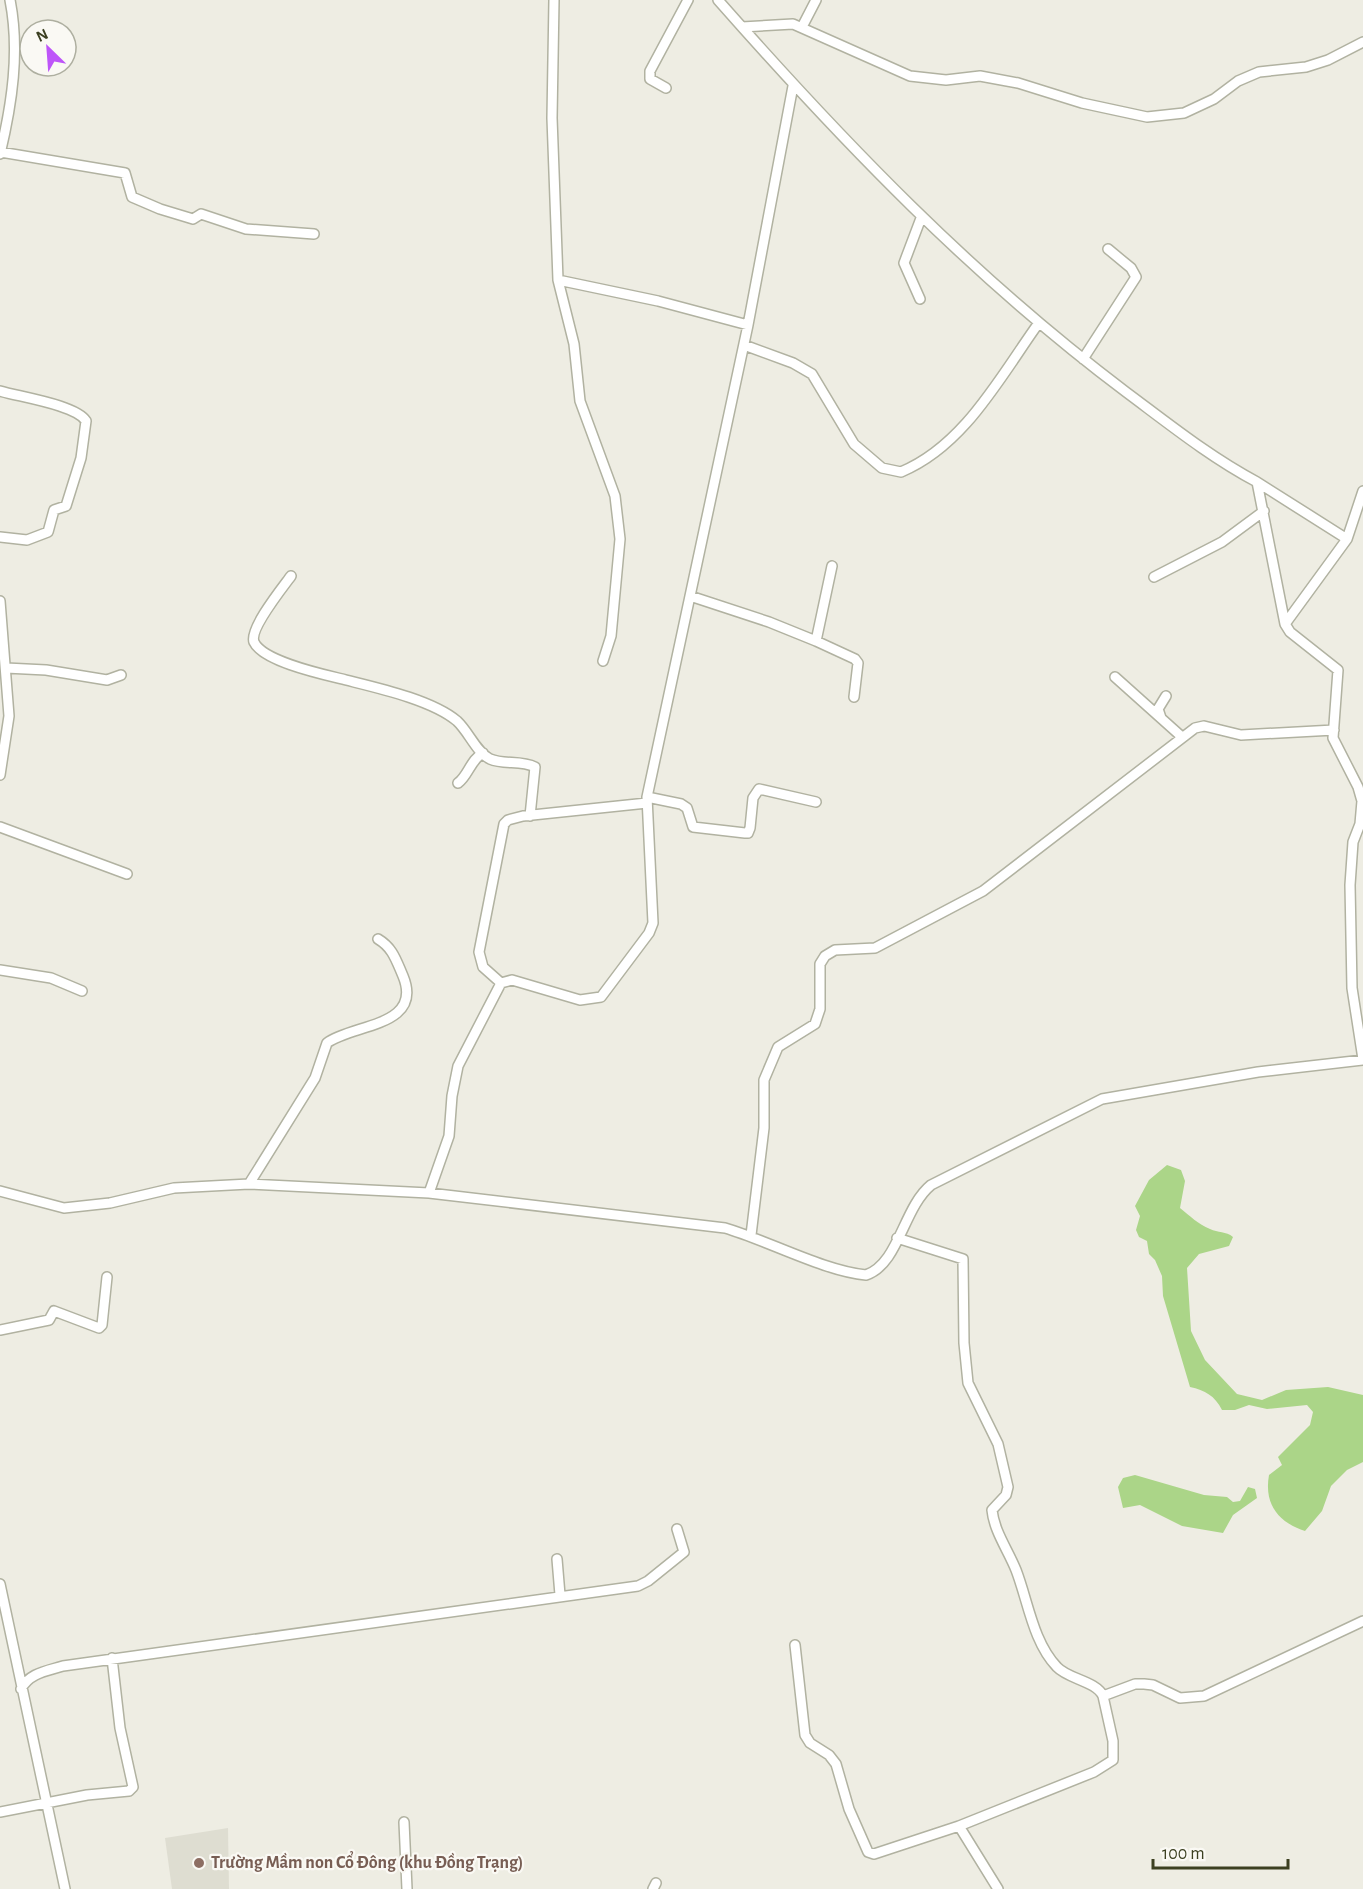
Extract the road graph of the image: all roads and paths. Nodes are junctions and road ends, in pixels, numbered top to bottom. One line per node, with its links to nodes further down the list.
1 (10, 0): 11 (street)
2 (554, 0): 15 (street)
3 (688, 0): 10 (street)
4 (717, 0): 6 (street)
5 (816, 0): 7 (street)
6 (742, 27): 7 (street); 9 (street)
7 (802, 27): 8 (street)
8 (1363, 42)
9 (793, 86): 12 (street); 18 (street)
10 (666, 88)
11 (0, 153): 13 (street)
12 (921, 218): 16 (street); 17 (street)
13 (314, 234)
14 (1108, 249): 20 (street)
15 (558, 280): 18 (street); 35 (street)
16 (920, 299)
17 (1038, 324): 19 (street); 20 (street)
18 (748, 325): 19 (street)
19 (744, 345): 30 (street)
20 (1083, 359): 22 (street)
21 (0, 391): 25 (street)
22 (1257, 482): 24 (street); 26 (street)
23 (1363, 491): 26 (street)
24 (1264, 511): 29 (street); 32 (street)
25 (0, 537)
26 (1347, 538): 32 (street)
27 (832, 566): 34 (street)
28 (291, 576): 44 (street)
29 (1154, 576)
30 (690, 596): 34 (street); 47 (street)
31 (0, 601): 33 (street)
32 (1285, 624): 42 (street)
33 (1, 632): 36 (street)
34 (816, 641): 40 (street)
35 (603, 661)
36 (6, 668): 37 (street); 45 (street)
37 (121, 675)
38 (1115, 677): 41 (street)
39 (1166, 696): 41 (street)
40 (854, 698)
41 (1161, 718): 43 (street)
42 (1334, 730): 43 (street); 56 (street)
43 (1182, 737): 60 (street)
44 (483, 753): 46 (street); 49 (street)
45 (0, 775)
46 (458, 783)
47 (647, 800): 48 (street); 49 (street); 54 (street)
48 (816, 802)
49 (530, 816): 54 (street)
50 (0, 827): 51 (street)
51 (127, 874)
52 (378, 939): 57 (street)
53 (0, 970): 55 (street)
54 (501, 983): 59 (street)
55 (82, 991)
56 (1363, 1060): 61 (street)
57 (249, 1184): 58 (street); 59 (street)
58 (0, 1191)
59 (429, 1193): 60 (street)
60 (751, 1235): 61 (street)
61 (897, 1238): 72 (street)
62 (106, 1276): 63 (street)
63 (0, 1330)
64 (677, 1529): 67 (street)
65 (557, 1559): 67 (street)
66 (0, 1584): 71 (street)
67 (560, 1595): 70 (street)
68 (1363, 1621): 72 (street)
69 (795, 1645): 76 (street)
70 (112, 1658): 71 (street); 73 (street)
71 (21, 1689): 73 (street)
72 (1103, 1696): 76 (street)
73 (47, 1804): 74 (street); 77 (street)
74 (0, 1812)
75 (404, 1822): 78 (street)
76 (959, 1826): 79 (street)
77 (65, 1889)
78 (407, 1889)
79 (998, 1889)

